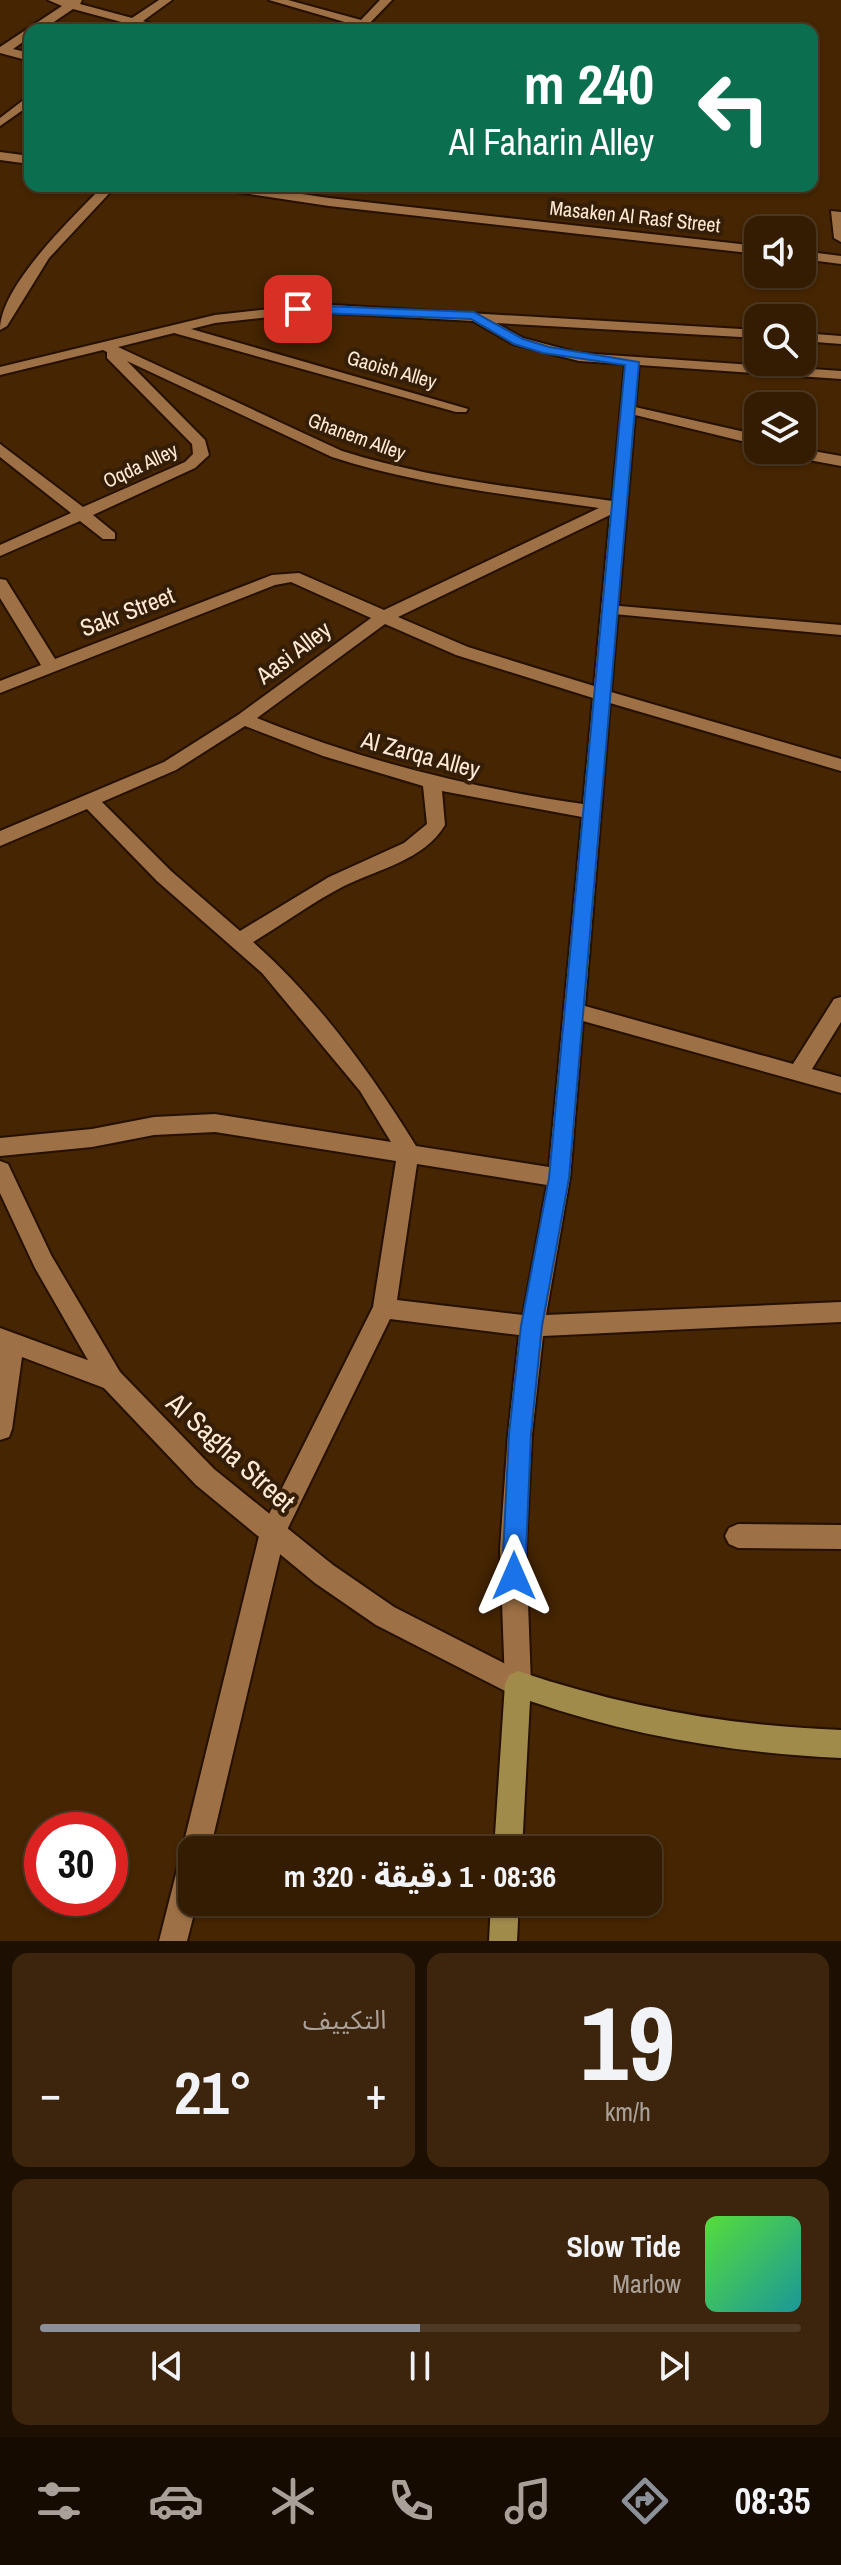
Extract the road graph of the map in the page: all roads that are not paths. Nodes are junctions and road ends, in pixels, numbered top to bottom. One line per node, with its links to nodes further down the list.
1 (54, 0): 5 (street)
2 (166, 0): 6 (street)
3 (275, 0): 10 (street)
4 (386, 0): 11 (street)
5 (75, 2): 6 (street); 7 (street)
6 (135, 22): 8 (street); 9 (street)
7 (42, 24)
8 (132, 24)
9 (142, 24)
10 (351, 24)
11 (363, 24)
12 (24, 36): 13 (street)
13 (24, 55)
14 (24, 104): 15 (street)
15 (0, 123): 16 (street)
16 (0, 129)
17 (0, 156): 18 (street)
18 (24, 159)
19 (104, 192): 27 (street)
20 (262, 192): 23 (street, Masaken Al Rasf Street)
21 (836, 214): 22 (street)
22 (841, 238)
23 (744, 248)
24 (816, 257): 25 (street)
25 (841, 260)
26 (474, 316): 28 (street); 29 (street); 33 (street)
27 (0, 326)
28 (174, 329): 32 (street); 36 (street, Gaoish Alley)
29 (744, 333)
30 (816, 338): 31 (street)
31 (841, 340)
32 (101, 344): 34 (street); 42 (street, Ghanem Alley); 43 (street, Oqda Alley)
33 (632, 362): 35 (street); 37 (street)
34 (0, 371)
35 (841, 375)
36 (461, 409)
37 (627, 409): 38 (street); 42 (street)
38 (744, 437)
39 (0, 449): 43 (street)
40 (816, 456): 41 (street)
41 (841, 461)
42 (617, 506): 47 (street); 48 (street, Aasi Alley)
43 (81, 514): 44 (street); 45 (street, Oqda Alley)
44 (109, 536)
45 (0, 551)
46 (0, 584): 50 (street)
47 (608, 610): 49 (lane); 52 (street)
48 (385, 617): 50 (street, Sakr Street); 52 (street); 53 (street, Aasi Alley)
49 (841, 630)
50 (51, 667): 51 (street, Sakr Street)
51 (0, 687)
52 (604, 695): 54 (street); 57 (street)
53 (244, 719): 55 (street, Al Zarqa Alley); 56 (street, Aasi Alley)
54 (841, 765)
55 (432, 784): 57 (street, Al Zarqa Alley); 59 (street)
56 (90, 801): 58 (street, Aasi Alley); 59 (street)
57 (592, 812): 61 (street)
58 (0, 839)
59 (239, 941): 65 (street)
60 (841, 1005): 62 (street)
61 (574, 1011): 62 (street); 67 (street)
62 (798, 1074): 63 (street)
63 (841, 1085)
64 (0, 1147): 65 (street)
65 (408, 1152): 67 (street); 68 (street)
66 (0, 1170): 72 (street, Al Sagha Street)
67 (559, 1178): 70 (street)
68 (384, 1308): 70 (street); 74 (street)
69 (841, 1312): 70 (street)
70 (532, 1326): 77 (street)
71 (6, 1340): 72 (street); 73 (street)
72 (112, 1380): 74 (street, Al Sagha Street)
73 (0, 1429)
74 (273, 1532): 77 (street, Al Sagha Street); 79 (street)
75 (738, 1536): 76 (street)
76 (841, 1537)
77 (518, 1684): 78 (main road); 80 (main road)
78 (841, 1744)
79 (199, 1836)
80 (509, 1836)
81 (179, 1916): 83 (street)
82 (504, 1916): 84 (main road)
83 (173, 1941)
84 (503, 1941)

